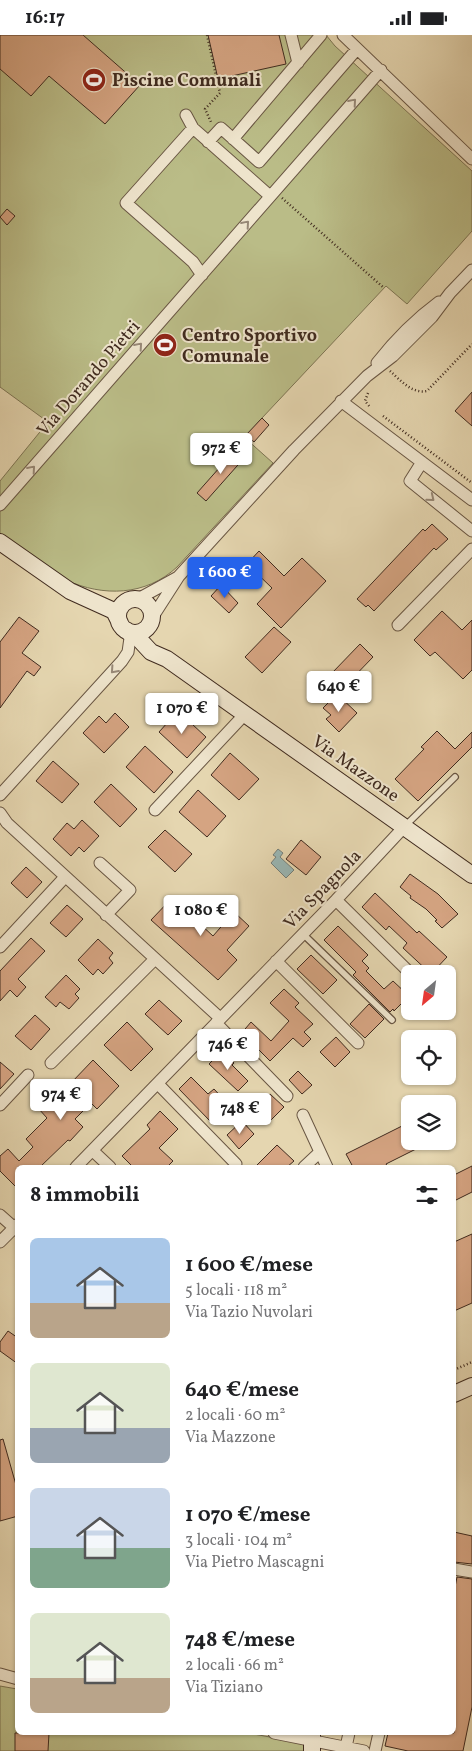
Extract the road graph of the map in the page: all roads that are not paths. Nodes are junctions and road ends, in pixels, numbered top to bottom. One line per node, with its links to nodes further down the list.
1 (291, 35): 5 (street)
2 (322, 35): 5 (street)
3 (343, 35): 4 (street)
4 (357, 49): 6 (street); 9 (street)
5 (298, 63): 9 (street)
6 (381, 70): 11 (street); 12 (street, Via Dorando Pietri, one-way to 6)
7 (186, 115): 8 (street)
8 (193, 128): 10 (street); 14 (street)
9 (233, 139): 10 (street)
10 (208, 142): 12 (street)
11 (472, 159)
12 (274, 196): 14 (street, Via Dorando Pietri, one-way to 12)
13 (472, 270): 15 (street)
14 (202, 275): 18 (street, Via Dorando Pietri, one-way to 14)
15 (341, 401): 16 (street); 22 (street)
16 (422, 462): 17 (street); 19 (street, one-way to 19)
17 (472, 500)
18 (0, 505)
19 (472, 531)
20 (0, 542): 23 (main road, Via Mazzone)
21 (472, 549): 26 (street)
22 (179, 576): 24 (street); 25 (street)
23 (70, 591): 24 (main road, Via Mazzone); 27 (main road, Via Mazzone)
24 (132, 600): 25 (main road, Via Mazzone); 27 (main road)
25 (151, 621): 27 (main road); 28 (main road, Via Mazzone)
26 (398, 625)
27 (123, 627): 28 (main road, Via Mazzone); 31 (street, one-way to 31)
28 (167, 659): 29 (main road, Via Mazzone)
29 (246, 714): 32 (street); 34 (main road, Via Mazzone)
30 (455, 777): 34 (lane)
31 (0, 795)
32 (155, 810)
33 (0, 813): 37 (street)
34 (404, 827): 36 (main road, Via Mazzone); 38 (street, Via Spagnola)
35 (100, 863): 39 (street)
36 (472, 875)
37 (65, 877): 39 (street); 41 (street)
38 (336, 900): 40 (street, Via Spagnola); 44 (street)
39 (106, 915): 42 (street)
40 (303, 934): 43 (street, Via Spagnola); 45 (lane)
41 (0, 947)
42 (155, 959): 46 (street); 48 (street)
43 (276, 961): 46 (street, Via Spagnola); 47 (street)
44 (402, 965)
45 (392, 1020)
46 (218, 1021): 50 (street, Via Spagnola); 51 (street)
47 (358, 1043)
48 (51, 1063)
49 (28, 1075): 52 (street)
50 (158, 1084): 54 (street, Via Spagnola); 56 (street)
51 (287, 1096)
52 (0, 1105)
53 (303, 1115): 55 (street)
54 (93, 1151): 57 (street, Via Spagnola); 58 (street)
55 (320, 1152): 59 (street); 60 (street)
56 (236, 1164)
57 (78, 1165)
58 (108, 1165)
59 (306, 1165)
60 (326, 1165)
61 (0, 1215): 62 (street)
62 (15, 1227)
63 (15, 1229): 64 (street)
64 (0, 1242)
65 (472, 1386): 66 (main road)
66 (456, 1393)
67 (456, 1569): 68 (street)
68 (472, 1572)
69 (0, 1674): 70 (street)
70 (15, 1678)
71 (284, 1735): 74 (street)
72 (349, 1735): 75 (street)
73 (379, 1735): 77 (street)
74 (312, 1741): 75 (street)
75 (346, 1747): 76 (street)
76 (364, 1751)
77 (375, 1751)

